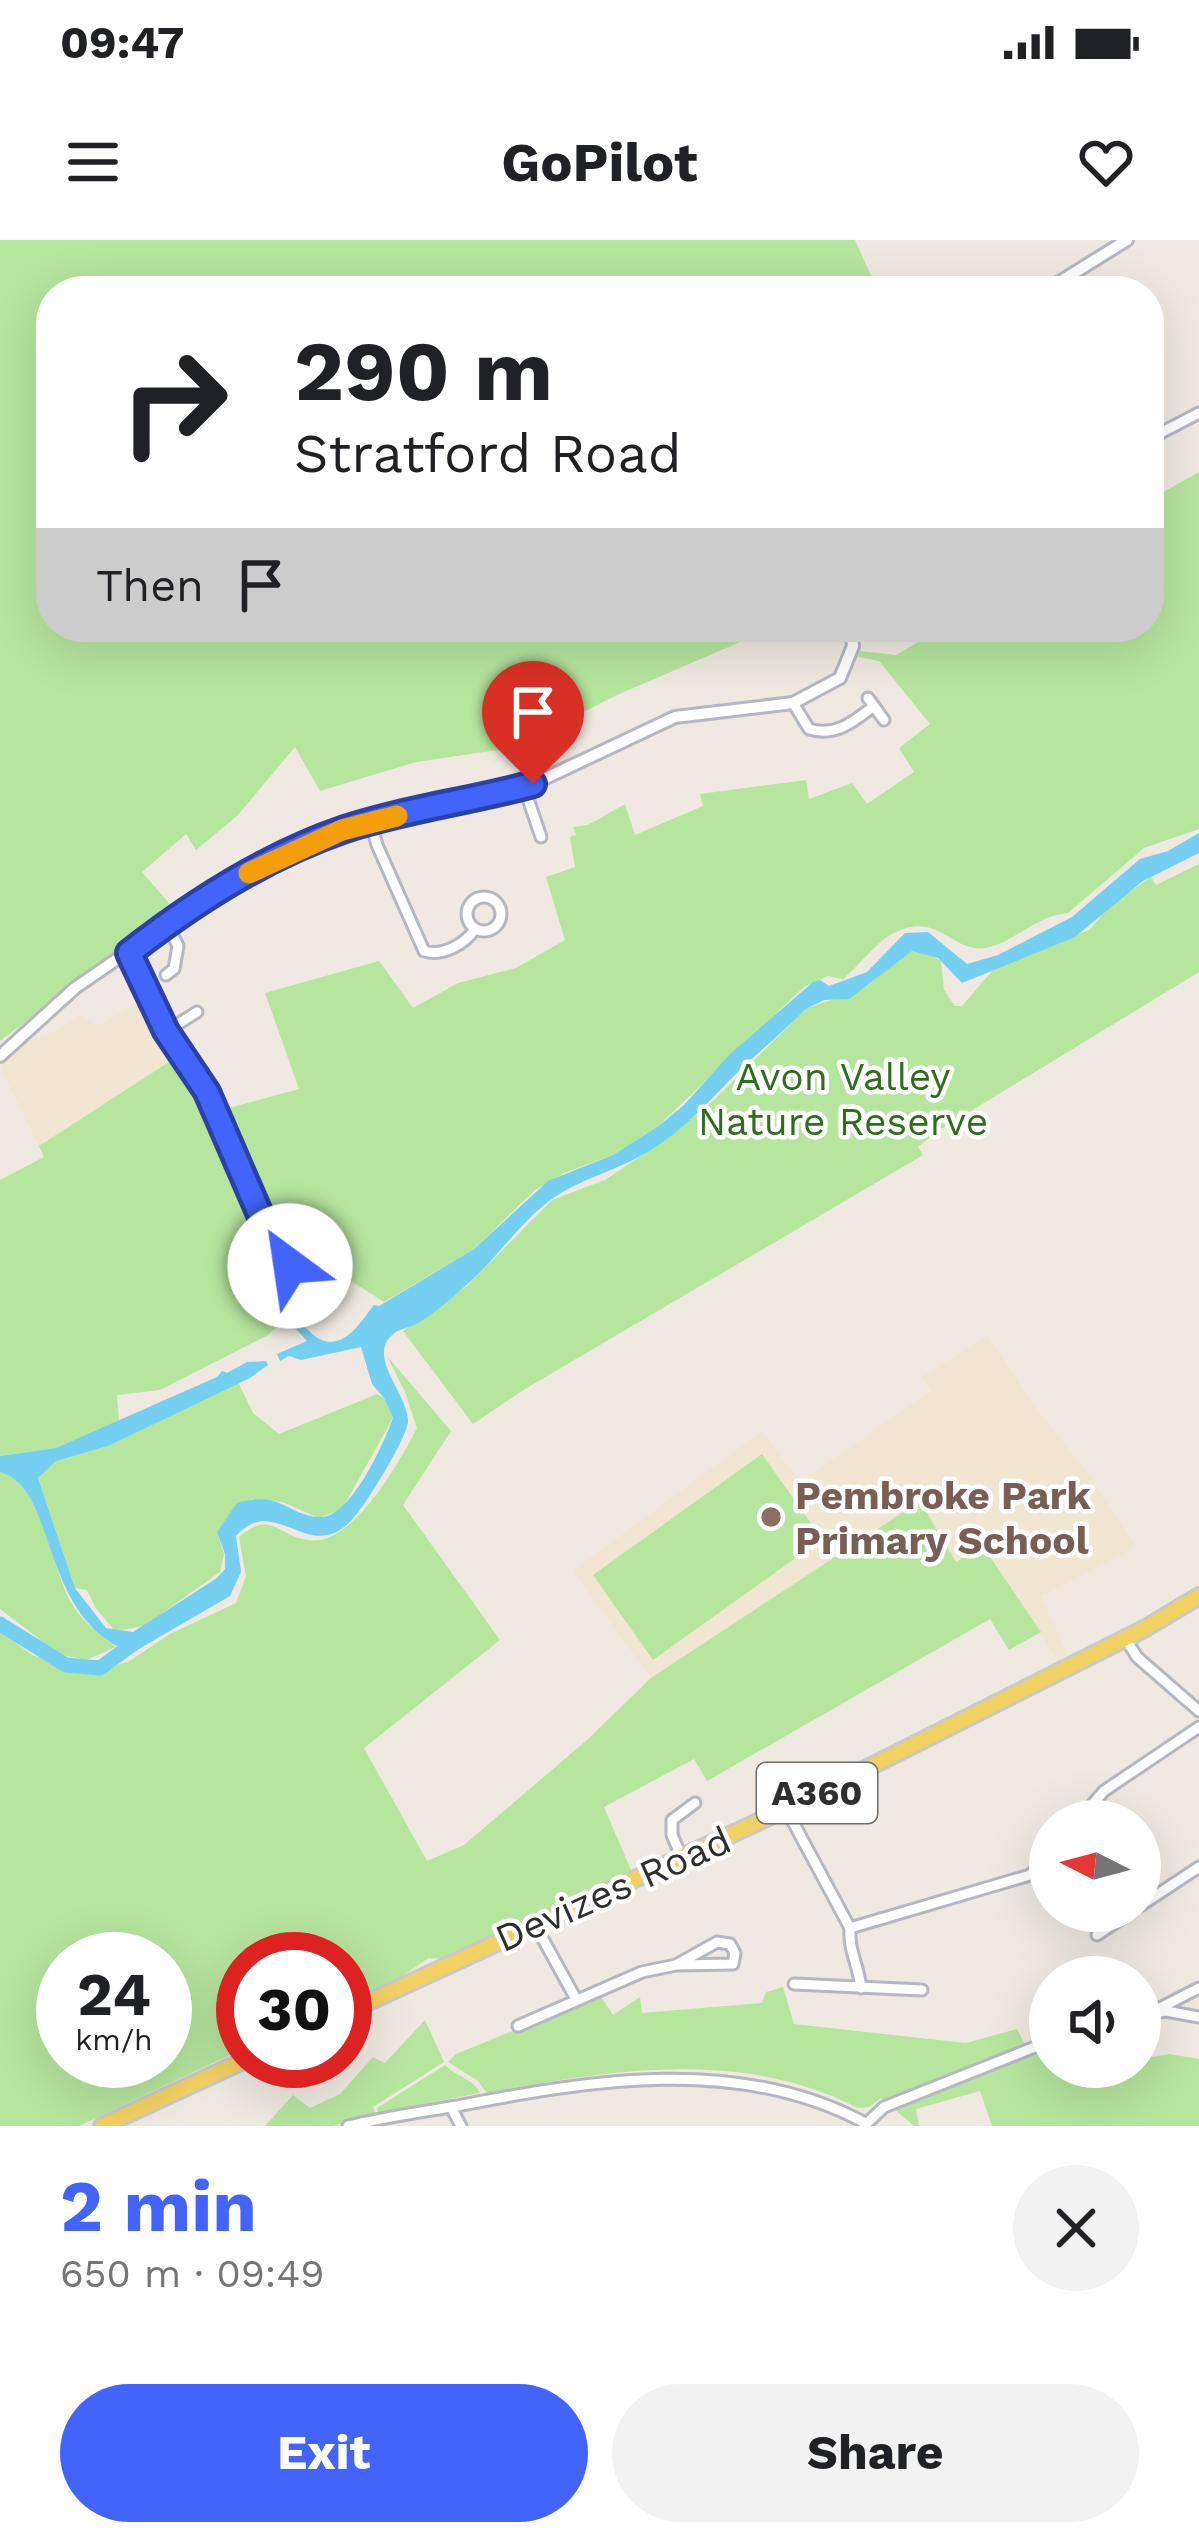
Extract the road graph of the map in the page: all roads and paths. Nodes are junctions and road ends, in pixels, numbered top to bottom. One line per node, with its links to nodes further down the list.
1 (1127, 240): 2 (street)
2 (1069, 276)
3 (1199, 413): 4 (street)
4 (1164, 432)
5 (853, 642): 6 (street)
6 (793, 703): 7 (street); 8 (street)
7 (884, 720)
8 (524, 787): 9 (street); 10 (street)
9 (371, 822): 11 (street); 12 (street)
10 (541, 837)
11 (167, 923): 13 (street); 14 (street)
12 (475, 929)
13 (129, 953): 16 (street); 17 (street)
14 (166, 975)
15 (197, 1012): 16 (street)
16 (166, 1031): 18 (street)
17 (0, 1056)
18 (290, 1266)
19 (1199, 1596): 20 (main road, Devizes Road / A360)
20 (1125, 1638): 21 (street); 25 (main road, Devizes Road / A360)
21 (1199, 1711)
22 (1199, 1727): 23 (street)
23 (1096, 1800)
24 (695, 1803): 26 (street)
25 (786, 1809): 26 (main road, Devizes Road / A360); 31 (street)
26 (681, 1856): 30 (main road, Devizes Road / A360)
27 (1199, 1867): 29 (street)
28 (1029, 1875): 31 (street)
29 (1161, 1893)
30 (534, 1923): 39 (main road, Devizes Road / A360); 40 (street)
31 (850, 1928): 36 (street)
32 (1102, 1932): 33 (street)
33 (1097, 1935)
34 (676, 1965): 34 (street); 40 (street)
35 (794, 1984): 36 (street)
36 (861, 1988): 38 (street)
37 (1199, 1988): 41 (street)
38 (922, 1990)
39 (372, 2000)
40 (576, 2000): 44 (street)
41 (1161, 2007)
42 (1161, 2015): 43 (street)
43 (1199, 2017)
44 (518, 2026)
45 (1029, 2049): 49 (street)
46 (216, 2073): 50 (main road)
47 (451, 2107): 48 (street); 49 (street); 52 (street)
48 (365, 2124): 51 (street)
49 (865, 2125)
50 (102, 2126)
51 (348, 2126)
52 (461, 2126)

